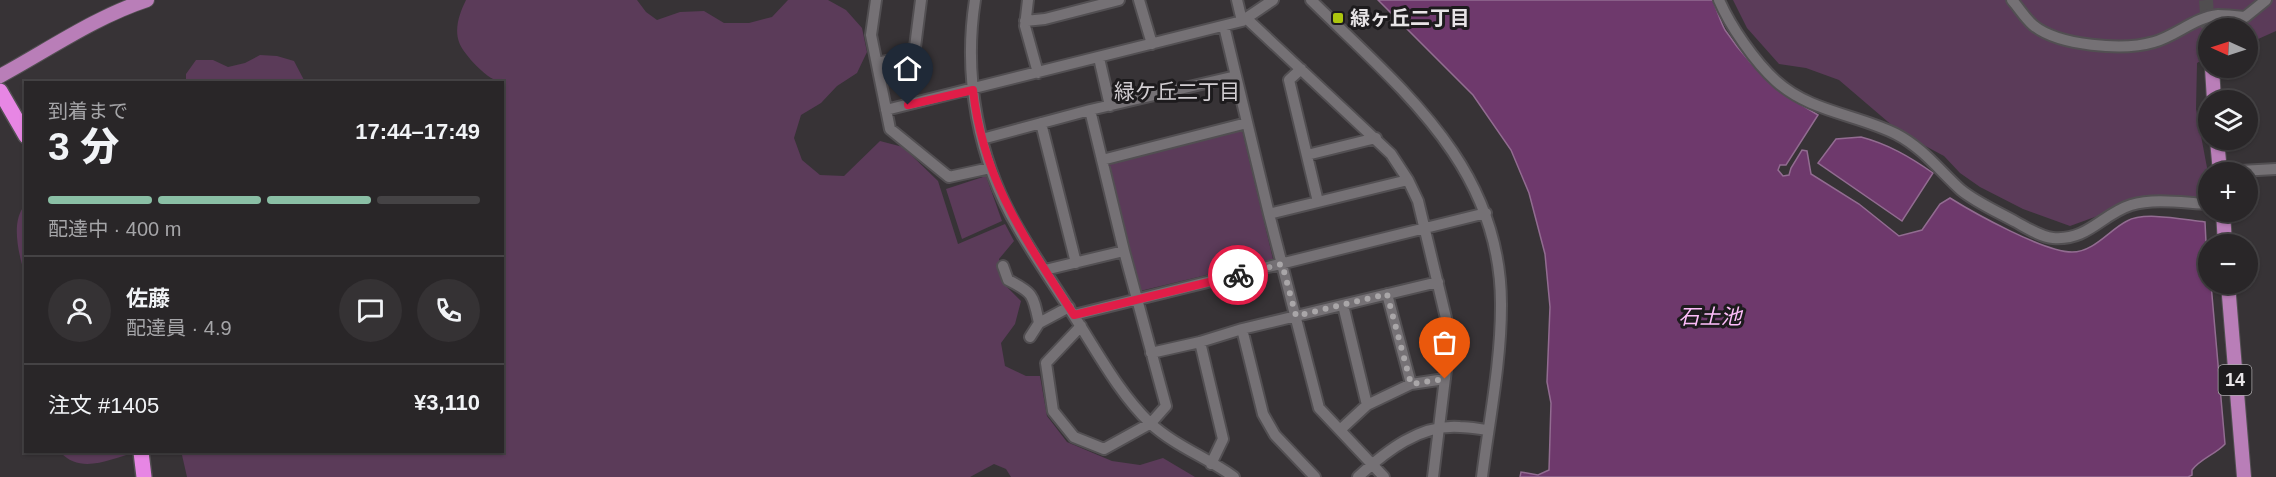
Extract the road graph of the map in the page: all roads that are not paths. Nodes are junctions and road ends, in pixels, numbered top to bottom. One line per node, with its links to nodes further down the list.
1 (147, 0): 23 (main road)
2 (876, 0): 20 (street)
3 (921, 0): 20 (street)
4 (975, 0): 26 (street)
5 (1028, 0): 16 (street)
6 (1119, 0): 14 (street)
7 (1139, 0): 18 (street)
8 (1238, 0): 15 (street)
9 (1273, 0): 15 (street)
10 (1311, 0): 43 (street)
11 (1719, 0): 42 (street)
12 (2012, 0): 13 (street)
13 (2266, 0)
14 (1082, 5): 16 (street)
15 (1244, 20): 17 (street); 21 (street)
16 (1025, 21): 22 (street)
17 (1224, 26): 18 (street); 24 (street)
18 (1152, 44): 19 (street)
19 (1099, 58): 22 (street); 27 (street)
20 (877, 63): 28 (street)
21 (1301, 69): 33 (street); 35 (street)
22 (1038, 73): 26 (street)
23 (0, 76)
24 (1236, 76): 27 (street); 31 (street)
25 (0, 90): 32 (highway)
26 (973, 90): 28 (street); 34 (street)
27 (1110, 106): 29 (street)
28 (886, 110): 37 (street)
29 (1090, 110): 30 (street); 36 (street)
30 (1041, 123): 34 (street); 47 (street)
31 (1248, 123): 36 (street); 44 (street)
32 (24, 132)
33 (1376, 138): 35 (street); 40 (street)
34 (982, 140): 37 (street)
35 (1307, 155): 41 (street)
36 (1102, 160): 46 (street)
37 (990, 168): 50 (street)
38 (2276, 169): 39 (street)
39 (2258, 170)
40 (1408, 180): 41 (street); 45 (street)
41 (1318, 202): 44 (street)
42 (2198, 204)
43 (1486, 213): 45 (street); 70 (street)
44 (1269, 214): 48 (street)
45 (1425, 230): 48 (street); 51 (street)
46 (1124, 251): 47 (street); 54 (street)
47 (1076, 263): 50 (street)
48 (1282, 264): 54 (street); 57 (street)
49 (1003, 266): 58 (street)
50 (1045, 270): 56 (street)
51 (1438, 282): 52 (street); 64 (street)
52 (1387, 294): 55 (street); 65 (street)
53 (2229, 294): 81 (main road, 14)
54 (1136, 300): 56 (street); 63 (street)
55 (1343, 305): 57 (street); 66 (street)
56 (1071, 311): 58 (street); 59 (street)
57 (1296, 316): 60 (street); 69 (street)
58 (1039, 323): 61 (street)
59 (1081, 326): 67 (street); 67 (street)
60 (1242, 329): 62 (street); 76 (street)
61 (1030, 337)
62 (1200, 342): 63 (street); 72 (street)
63 (1151, 353): 67 (street)
64 (1445, 379): 65 (street); 68 (street)
65 (1411, 384): 66 (street)
66 (1367, 405): 69 (street)
67 (1151, 423): 72 (street)
68 (1439, 428): 70 (street); 73 (street); 79 (street)
69 (1340, 430): 73 (street)
70 (1488, 430): 80 (street)
71 (141, 453): 74 (highway)
72 (1211, 464): 75 (street)
73 (1372, 464): 77 (street); 78 (street)
74 (144, 477)
75 (1234, 477)
76 (1315, 477)
77 (1358, 477)
78 (1384, 477)
79 (1432, 477)
80 (1482, 477)
81 (2244, 477)

